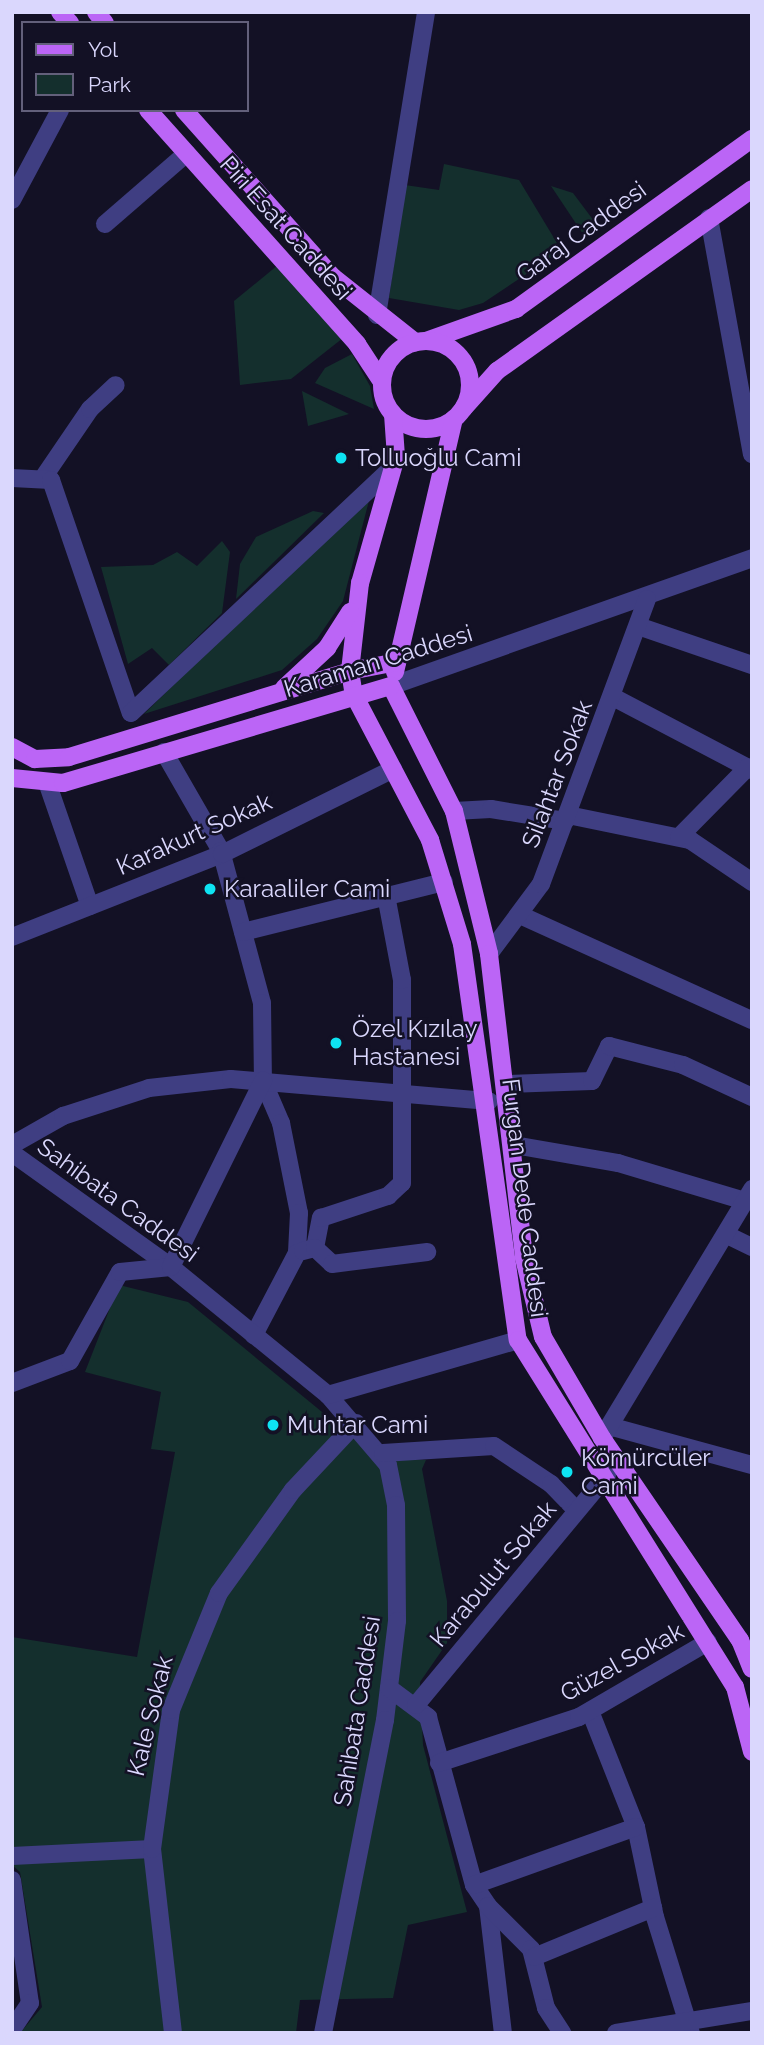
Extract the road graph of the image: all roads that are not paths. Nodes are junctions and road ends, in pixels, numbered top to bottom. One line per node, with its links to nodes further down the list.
1 (426, 12): 11 (street)
2 (59, 112): 8 (street)
3 (150, 112): 6 (main road, Piri Esat Caddesi)
4 (186, 112): 11 (main road, Piri Esat Caddesi)
5 (752, 139): 12 (main road, Garaj Caddesi)
6 (187, 153): 10 (street); 13 (main road, Piri Esat Caddesi)
7 (752, 189): 9 (main road)
8 (12, 200)
9 (709, 218): 16 (main road); 17 (street)
10 (105, 224)
11 (377, 316): 12 (main road, Piri Esat Caddesi)
12 (420, 342): 13 (main road); 16 (main road)
13 (382, 382): 15 (main road)
14 (116, 385): 20 (street)
15 (393, 414): 16 (main road); 19 (main road)
16 (458, 414): 26 (main road)
17 (749, 420): 18 (street)
18 (752, 454)
19 (392, 468): 20 (street); 24 (main road)
20 (45, 475): 21 (street)
21 (12, 478)
22 (752, 558): 23 (street, Karaman Caddesi)
23 (647, 599): 25 (street, Silahtar Sokak); 29 (street, Karaman Caddesi)
24 (357, 600): 28 (main road); 30 (main road)
25 (638, 626): 27 (street); 32 (street, Silahtar Sokak)
26 (397, 662): 28 (main road, Karaman Caddesi); 29 (main road)
27 (752, 665)
28 (350, 671): 30 (main road, Karaman Caddesi); 31 (main road)
29 (391, 686): 31 (main road, Karaman Caddesi); 39 (main road, Furgan Dede Caddesi)
30 (276, 694): 33 (main road, Karaman Caddesi)
31 (354, 695): 34 (main road, Karaman Caddesi); 36 (main road, Furgan Dede Caddesi)
32 (613, 697): 35 (street); 40 (street, Silahtar Sokak)
33 (15, 749)
34 (164, 752): 38 (main road, Karaman Caddesi); 42 (street)
35 (750, 768): 41 (street)
36 (393, 769): 42 (street, Karakurt Sokak); 43 (main road, Furgan Dede Caddesi)
37 (12, 778): 38 (main road, Karaman Caddesi)
38 (48, 785): 46 (street)
39 (454, 811): 40 (street); 50 (main road, Furgan Dede Caddesi)
40 (567, 818): 41 (street); 47 (street, Silahtar Sokak)
41 (679, 837): 44 (street)
42 (222, 854): 46 (street, Karakurt Sokak); 48 (street)
43 (444, 882): 45 (street); 56 (main road, Furgan Dede Caddesi)
44 (752, 882)
45 (386, 895): 48 (street); 54 (street)
46 (90, 906): 49 (street, Karakurt Sokak)
47 (520, 915): 50 (street, Silahtar Sokak); 51 (street)
48 (243, 932): 52 (street)
49 (12, 937)
50 (489, 954): 53 (main road, Furgan Dede Caddesi)
51 (752, 1020)
52 (263, 1081): 54 (street); 57 (street); 64 (street); 66 (street)
53 (507, 1084): 55 (street); 58 (main road, Furgan Dede Caddesi)
54 (398, 1091): 56 (street); 63 (street)
55 (752, 1097)
56 (489, 1101): 68 (main road, Furgan Dede Caddesi)
57 (12, 1145)
58 (514, 1145): 60 (street); 72 (main road, Furgan Dede Caddesi)
59 (12, 1153): 66 (street, Sahibata Caddesi)
60 (748, 1195): 61 (street)
61 (727, 1235): 62 (street); 72 (street)
62 (752, 1247)
63 (315, 1248): 64 (street); 65 (street)
64 (297, 1252): 67 (street)
65 (427, 1252)
66 (172, 1267): 67 (street, Sahibata Caddesi); 69 (street)
67 (254, 1335): 70 (street, Sahibata Caddesi)
68 (518, 1340): 70 (street); 75 (main road, Furgan Dede Caddesi)
69 (12, 1383)
70 (328, 1395): 71 (street, Sahibata Caddesi)
71 (356, 1423): 73 (street, Sahibata Caddesi); 86 (street, Kale Sokak)
72 (606, 1432): 74 (street); 77 (main road, Furgan Dede Caddesi)
73 (383, 1453): 76 (street); 80 (street, Sahibata Caddesi)
74 (752, 1465)
75 (607, 1475): 76 (street, Karabulut Sokak); 78 (main road, Furgan Dede Caddesi)
76 (577, 1511): 81 (street, Karabulut Sokak)
77 (745, 1636): 79 (main road, Furgan Dede Caddesi)
78 (708, 1642): 82 (street, Güzel Sokak); 83 (main road, Furgan Dede Caddesi)
79 (752, 1669)
80 (389, 1688): 81 (street); 98 (street, Sahibata Caddesi)
81 (416, 1705): 84 (street)
82 (590, 1711): 84 (street, Güzel Sokak); 85 (street)
83 (752, 1752)
84 (439, 1763): 89 (street)
85 (636, 1828): 89 (street); 91 (street)
86 (152, 1849): 87 (street); 97 (street, Kale Sokak)
87 (12, 1856)
88 (12, 1880): 95 (street)
89 (474, 1885): 90 (street)
90 (488, 1906): 92 (street); 99 (street)
91 (653, 1908): 92 (street); 94 (street)
92 (534, 1957): 100 (street)
93 (752, 2011): 94 (street)
94 (690, 2027): 96 (street)
95 (12, 2030)
96 (636, 2031): 101 (street)
97 (173, 2033)
98 (323, 2033)
99 (503, 2033)
100 (562, 2033)
101 (615, 2033)

